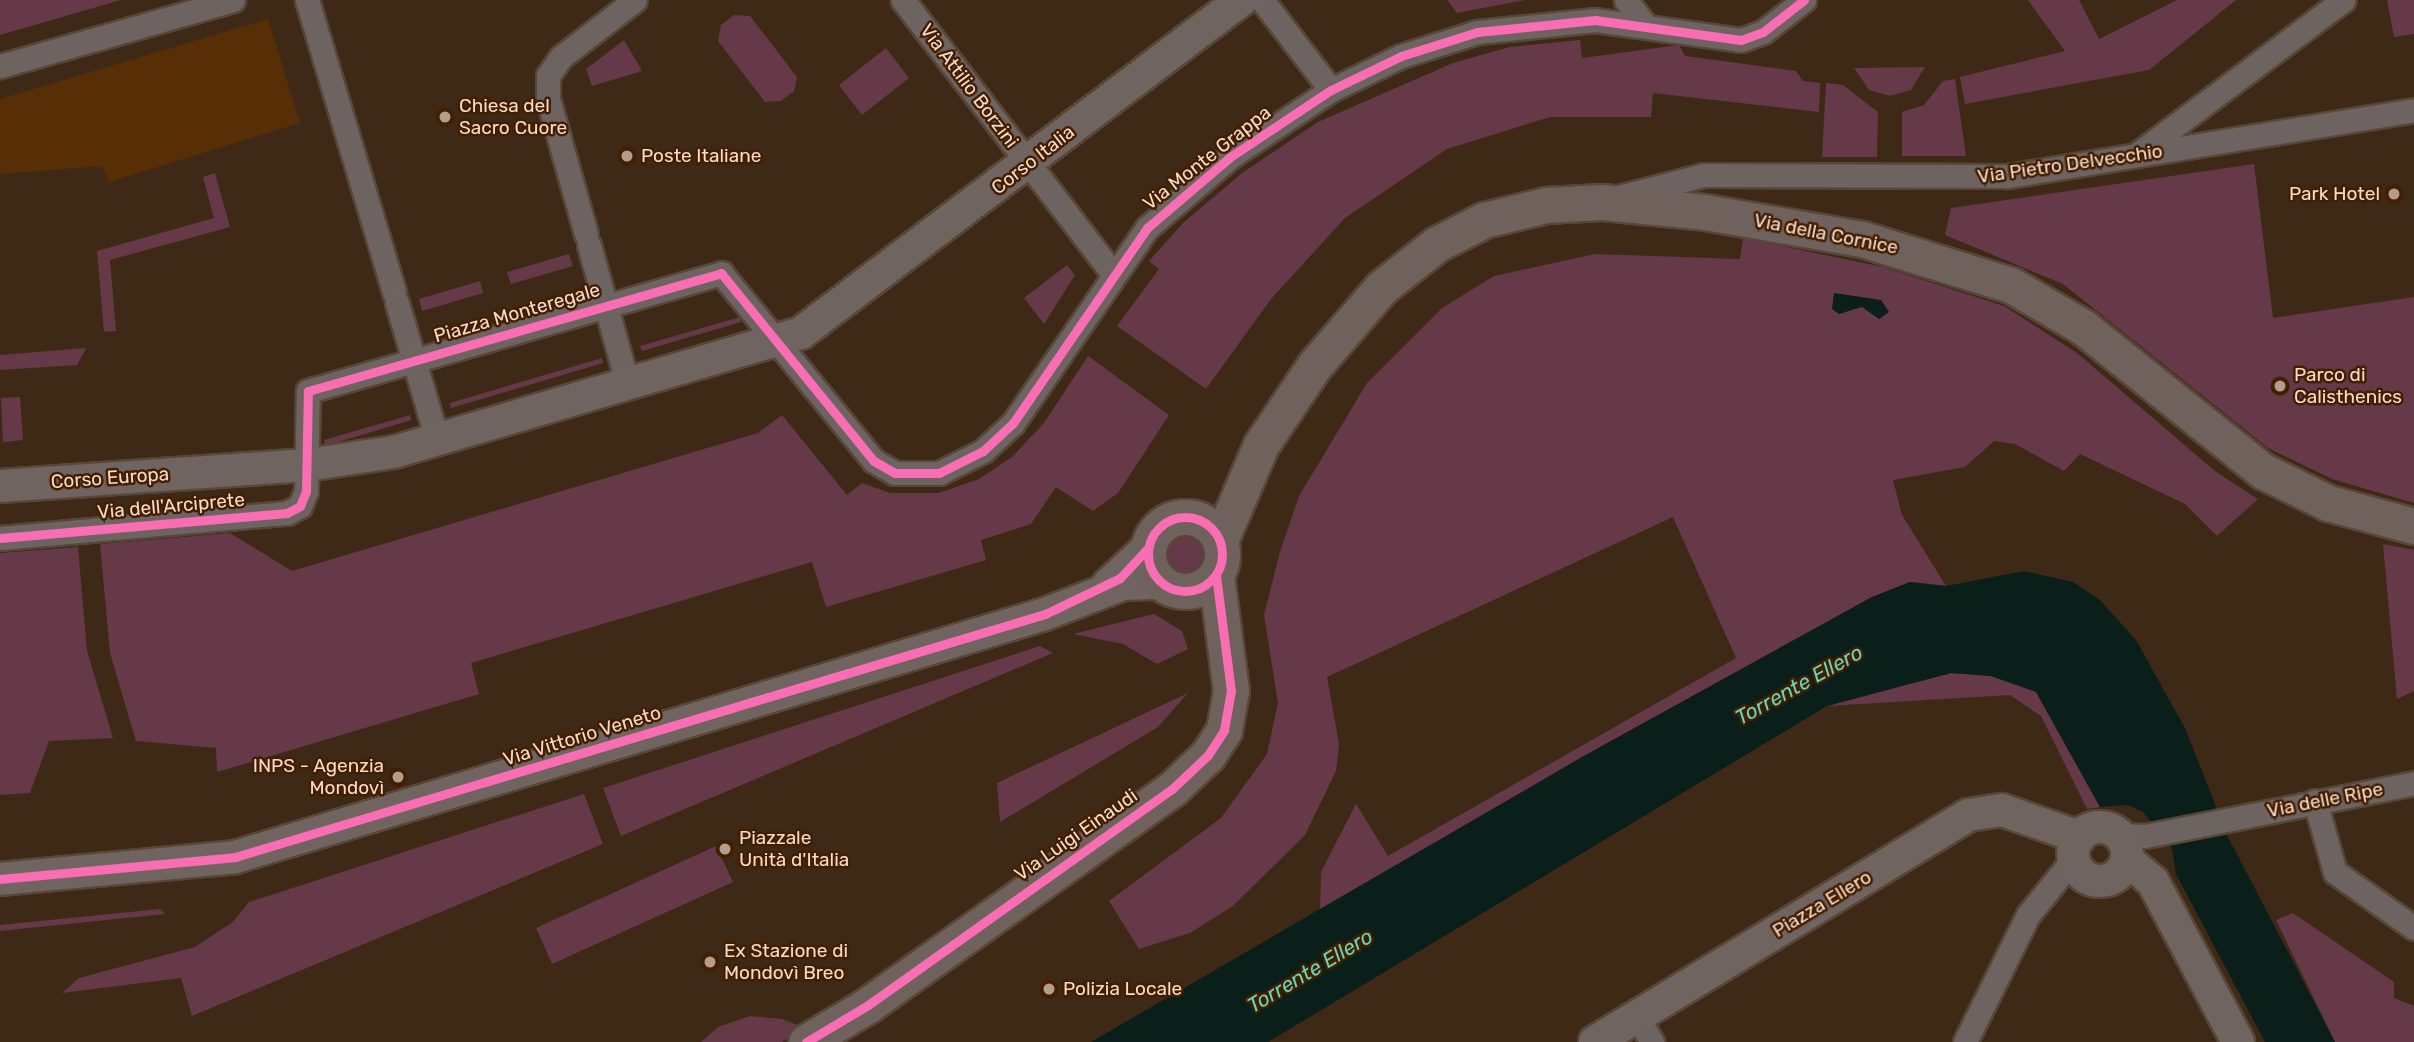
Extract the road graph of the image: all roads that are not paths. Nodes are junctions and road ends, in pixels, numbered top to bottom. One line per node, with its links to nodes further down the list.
1 (233, 0): 11 (street)
2 (307, 0): 20 (street, Piazza Monteregale)
3 (635, 0): 18 (street, Piazza Monteregale)
4 (903, 0): 15 (street, Via Attilio Borzini)
5 (1241, 0): 15 (street, Corso Italia)
6 (1262, 0): 12 (street)
7 (1626, 0): 10 (street)
8 (1804, 0): 10 (street, Via Monte Grappa)
9 (2343, 0): 14 (street)
10 (1645, 25): 12 (street, Via Monte Grappa)
11 (0, 66)
12 (1331, 90): 17 (street, Via Monte Grappa)
13 (2414, 110): 14 (street, Via Pietro Delvecchio)
14 (2134, 156): 16 (street, Via Pietro Delvecchio)
15 (1028, 163): 17 (street, Via Attilio Borzini); 19 (street, Corso Italia)
16 (1602, 202): 23 (main road, Via della Cornice); 27 (main road, Via della Cornice)
17 (1112, 272): 19 (street, Via Monte Grappa)
18 (606, 306): 19 (street, Piazza Monteregale); 20 (street, Piazza Monteregale); 21 (street, Piazza Monteregale)
19 (777, 342): 21 (street)
20 (414, 361): 22 (street, Piazza Monteregale); 24 (street, Piazza Monteregale)
21 (628, 386): 22 (street)
22 (438, 442): 24 (street)
23 (1261, 445): 26 (main road, Via della Cornice); 29 (main road, Via della Cornice)
24 (307, 465): 25 (street, Corso Europa); 28 (street, Via dell'Arciprete)
25 (0, 486)
26 (1193, 517): 29 (main road); 30 (main road, Via della Cornice)
27 (2414, 526)
28 (0, 538)
29 (1220, 541): 31 (main road, Via della Cornice)
30 (1147, 549): 32 (main road); 33 (street, Via Vittorio Veneto)
31 (1216, 575): 32 (main road); 34 (main road, Via Luigi Einaudi)
32 (1172, 587): 33 (street, Via Vittorio Veneto); 34 (main road)
33 (1086, 598): 39 (street, Via Vittorio Veneto)
34 (1224, 626): 41 (main road, Via Luigi Einaudi)
35 (2414, 783): 36 (street, Via delle Ripe)
36 (2315, 802): 37 (street, Via delle Ripe); 40 (street)
37 (2128, 852): 38 (street); 38 (street); 47 (street)
38 (2071, 855): 42 (street, Piazza Ellero); 46 (street)
39 (0, 879)
40 (2414, 928)
41 (868, 1005): 43 (main road, Via Luigi Einaudi); 44 (main road, Via Luigi Einaudi)
42 (1644, 1029): 45 (street, Piazza Ellero)
43 (806, 1042)
44 (843, 1042)
45 (1595, 1042)
46 (1965, 1042)
47 (2238, 1042)

